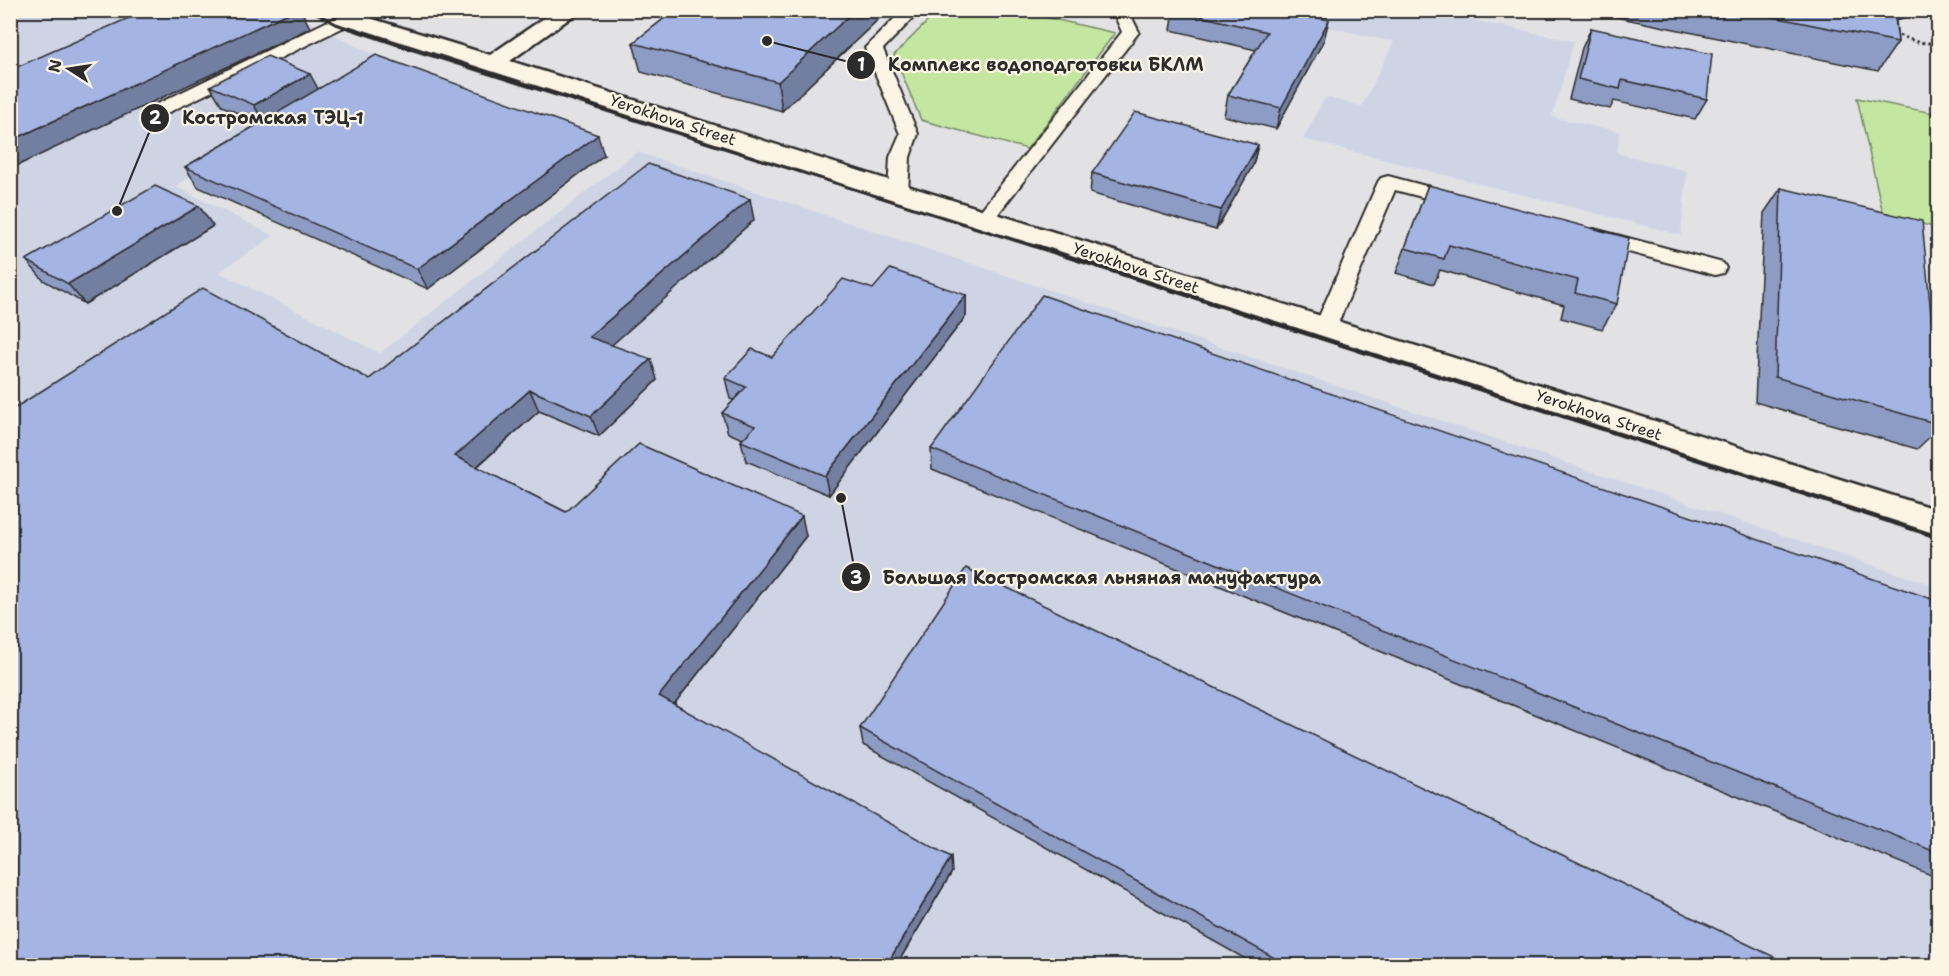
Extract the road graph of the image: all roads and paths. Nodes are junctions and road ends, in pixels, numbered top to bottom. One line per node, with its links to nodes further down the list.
1 (381, 10): 5 (lane)
2 (571, 10): 8 (street)
3 (913, 10): 10 (lane)
4 (1125, 10): 12 (lane)
5 (342, 14): 8 (street, Yerokhova Street); 9 (lane)
6 (1888, 32): 7 (path)
7 (1938, 44)
8 (493, 63): 10 (street, Yerokhova Street)
9 (153, 113)
10 (898, 192): 12 (street, Yerokhova Street)
11 (1478, 206): 15 (lane)
12 (984, 219): 15 (street, Yerokhova Street)
13 (1580, 233): 14 (lane)
14 (1715, 268)
15 (1325, 328): 16 (street, Yerokhova Street)
16 (1938, 523)

